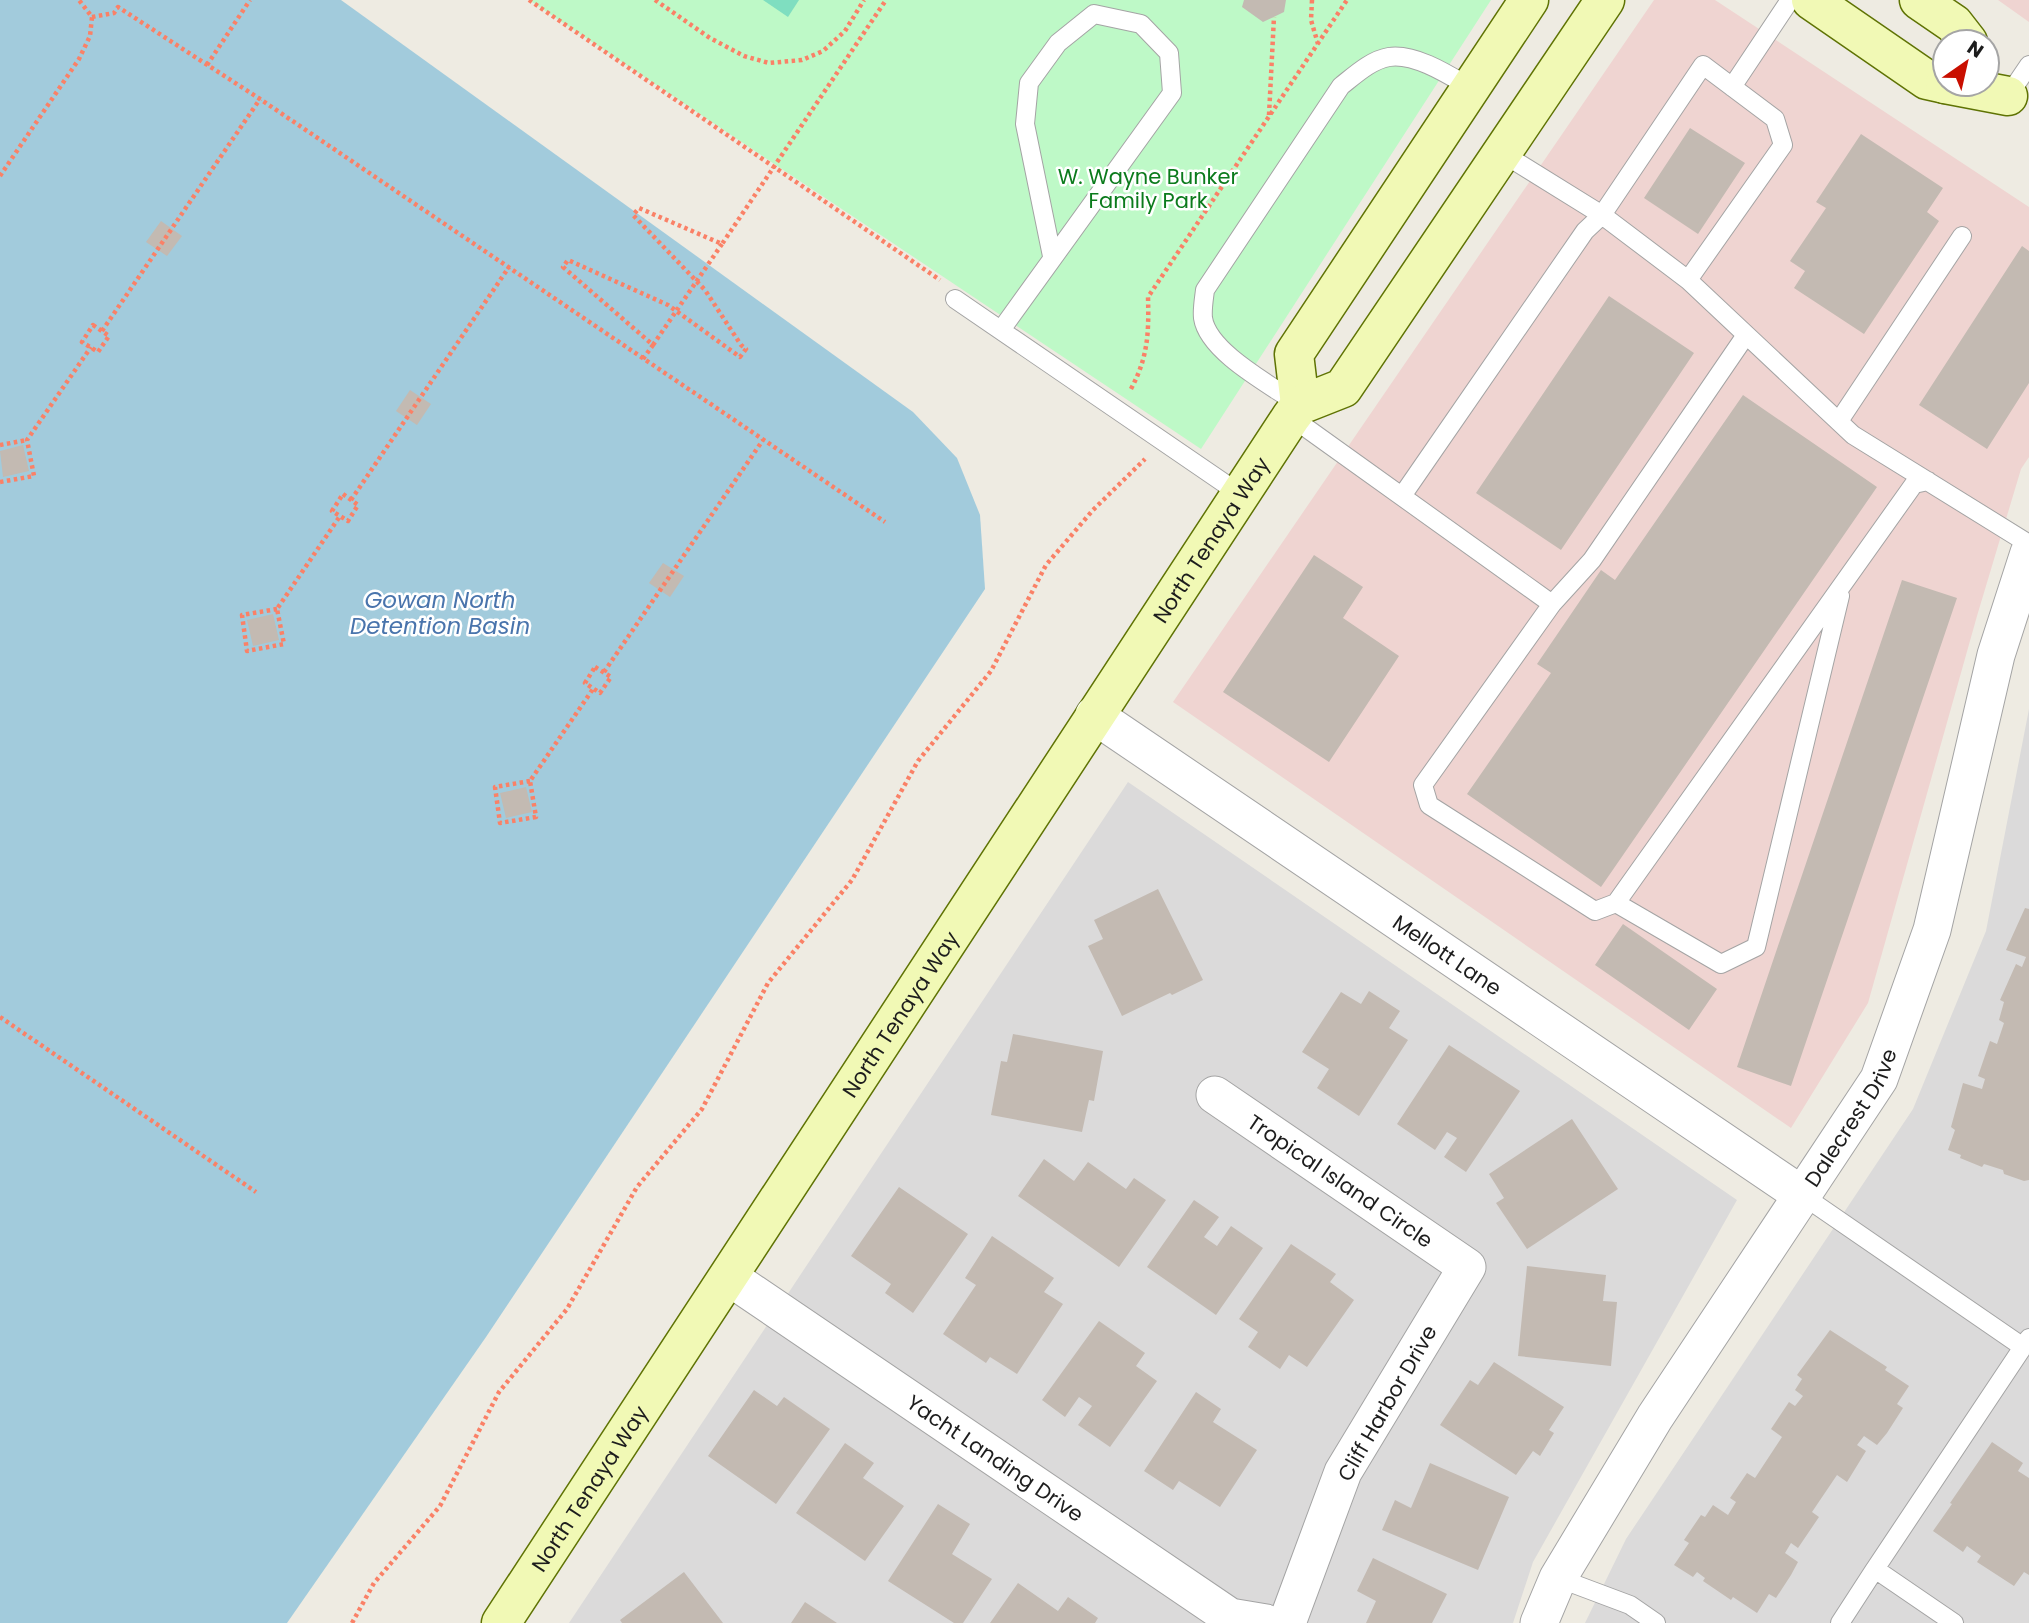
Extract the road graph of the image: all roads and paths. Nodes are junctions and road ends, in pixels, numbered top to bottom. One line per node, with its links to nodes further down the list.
1 (79, 0): 14 (path)
2 (250, 0): 18 (path)
3 (529, 0): 25 (path)
4 (655, 0): 5 (path)
5 (864, 0)
6 (886, 0): 25 (path)
7 (1312, 0): 17 (path)
8 (1347, 0): 17 (path)
9 (1529, 0): 21 (main road)
10 (1605, 0): 24 (main road)
11 (1790, 0): 20 (lane)
12 (1811, 0): 19 (main road)
13 (1919, 0): 16 (main road)
14 (92, 17): 18 (path); 26 (path)
15 (1274, 18): 23 (path)
16 (1957, 28)
17 (1318, 44): 23 (path)
18 (207, 65): 22 (path)
19 (1931, 81)
20 (1732, 87): 27 (lane); 32 (lane)
21 (1471, 88): 42 (main road); 42 (lane)
22 (260, 99): 31 (path); 37 (path)
23 (1269, 116): 43 (path)
24 (1502, 153): 27 (lane); 42 (main road)
25 (774, 167): 29 (path); 34 (path)
26 (0, 176)
27 (1602, 215): 32 (lane); 52 (lane)
28 (1962, 236): 44 (lane)
29 (722, 244): 33 (path); 33 (path)
30 (1052, 256): 30 (lane); 36 (lane)
31 (509, 267): 41 (path); 53 (path)
32 (1688, 280): 38 (lane)
33 (697, 281): 35 (path); 35 (path)
34 (955, 299): 36 (lane)
35 (677, 311): 39 (path); 39 (path)
36 (1001, 330): 43 (lane)
37 (102, 331): 40 (path); 40 (path)
38 (1746, 335): 44 (lane); 59 (lane)
39 (653, 345): 41 (path)
40 (91, 347): 45 (path)
41 (643, 359): 46 (path)
42 (1295, 411): 51 (main road, North Tenaya Way); 52 (lane)
43 (1119, 412): 51 (lane)
44 (1839, 422): 49 (lane)
45 (27, 440): 47 (path); 50 (path)
46 (763, 440): 55 (path); 61 (path)
47 (0, 445)
48 (1152, 453): 75 (path)
49 (1928, 481): 56 (lane); 58 (lane)
50 (0, 482)
51 (1240, 494): 63 (main road, North Tenaya Way)
52 (1402, 496): 59 (lane)
53 (351, 500): 54 (path); 54 (path)
54 (340, 516): 60 (path)
55 (885, 522)
56 (2029, 544)
57 (2029, 553): 69 (street, Dalecrest Drive)
58 (1843, 585): 65 (lane); 65 (lane)
59 (1552, 604): 65 (lane)
60 (277, 609): 60 (path)
61 (604, 673): 62 (path); 62 (path)
62 (593, 689): 64 (path)
63 (1094, 715): 69 (street, Mellott Lane); 71 (main road, North Tenaya Way)
64 (530, 782): 64 (path)
65 (1616, 903)
66 (0, 1017): 68 (path)
67 (1215, 1096): 70 (street, Tropical Island Circle)
68 (256, 1192)
69 (1802, 1195): 72 (lane); 74 (street, Dalecrest Drive)
70 (1467, 1267): 78 (street, Cliff Harbor Drive)
71 (729, 1277): 76 (main road, North Tenaya Way); 77 (street, Yacht Landing Drive)
72 (2026, 1342): 73 (lane)
73 (1875, 1569): 81 (lane); 82 (lane)
74 (1558, 1578): 79 (street, Dalecrest Drive); 80 (lane)
75 (352, 1623)
76 (501, 1623)
77 (1266, 1623)
78 (1287, 1623)
79 (1539, 1623)
80 (1656, 1623)
81 (1840, 1623)
82 (1954, 1623)

